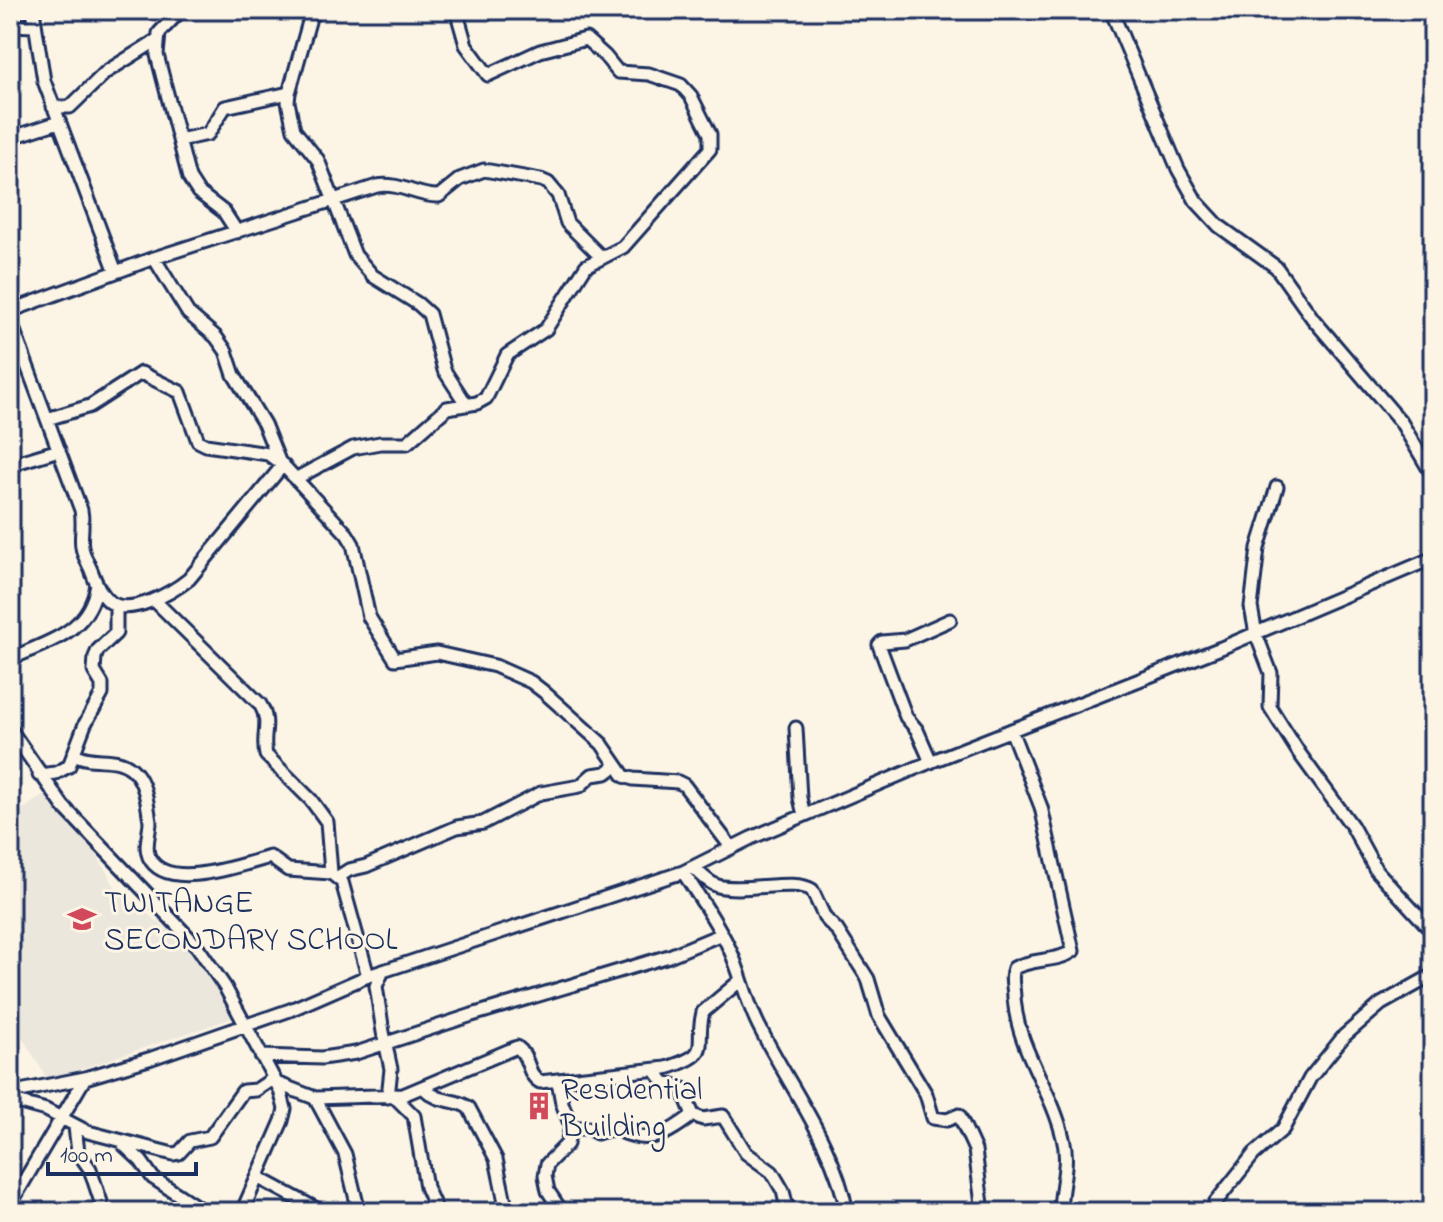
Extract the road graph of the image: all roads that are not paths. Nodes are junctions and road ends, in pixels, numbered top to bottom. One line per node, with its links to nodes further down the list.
1 (33, 10): 9 (street)
2 (153, 10): 3 (street)
3 (169, 10)
4 (181, 10): 10 (street)
5 (317, 10): 11 (street)
6 (456, 10): 19 (street)
7 (1111, 10): 29 (street)
8 (10, 25): 9 (street)
9 (34, 26): 12 (street)
10 (157, 40): 12 (street); 15 (street)
11 (289, 93): 15 (street); 16 (street)
12 (53, 107): 13 (street)
13 (59, 122): 14 (street); 20 (street)
14 (10, 138)
15 (179, 140): 17 (street)
16 (334, 202): 17 (street); 19 (street); 25 (street)
17 (237, 232): 18 (street)
18 (154, 258): 20 (street); 28 (street)
19 (602, 258): 25 (street)
20 (116, 272): 21 (street)
21 (10, 311)
22 (10, 320): 23 (street)
23 (17, 347): 24 (street); 26 (street)
24 (10, 364)
25 (466, 404): 31 (street)
26 (47, 419): 27 (street); 28 (street)
27 (59, 450): 30 (street); 34 (street)
28 (281, 464): 31 (street); 35 (street)
29 (1433, 476)
30 (10, 478)
31 (295, 479): 45 (street)
32 (1277, 487): 38 (street)
33 (1433, 558): 38 (street)
34 (97, 584): 36 (street); 39 (street)
35 (154, 600): 36 (street); 50 (street)
36 (116, 605): 43 (street)
37 (950, 620): 44 (street)
38 (1256, 634): 42 (street); 51 (street)
39 (10, 659)
40 (796, 728): 47 (street)
41 (10, 729): 46 (street)
42 (1011, 730): 44 (street); 87 (street)
43 (75, 754): 46 (street); 50 (street)
44 (931, 762): 47 (street)
45 (615, 766): 48 (street); 50 (street)
46 (39, 775): 57 (street)
47 (804, 815): 48 (street)
48 (731, 847): 49 (street)
49 (688, 869): 52 (street); 53 (street); 86 (street)
50 (335, 875): 55 (street)
51 (1433, 932)
52 (722, 934): 56 (street); 58 (street)
53 (383, 971): 55 (street); 58 (street)
54 (1433, 975): 88 (street)
55 (368, 976): 57 (street)
56 (741, 980): 60 (street); 85 (street)
57 (245, 1026): 59 (street); 61 (street)
58 (385, 1043): 59 (street); 66 (street)
59 (261, 1056): 62 (street)
60 (655, 1070): 63 (street); 69 (street)
61 (85, 1078): 65 (street); 70 (street)
62 (275, 1080): 67 (street); 73 (street); 74 (street)
63 (558, 1081): 64 (street); 72 (street)
64 (424, 1088): 66 (street); 82 (street)
65 (10, 1093)
66 (391, 1097): 67 (street); 81 (street)
67 (315, 1098): 80 (street)
68 (10, 1100): 70 (street)
69 (693, 1115): 72 (street); 84 (street)
70 (61, 1120): 71 (street); 76 (street)
71 (75, 1127): 73 (street); 75 (street)
72 (571, 1128): 83 (street)
73 (120, 1142): 77 (street)
74 (259, 1178): 78 (street); 79 (street)
75 (101, 1202)
76 (10, 1205)
77 (205, 1212)
78 (242, 1212)
79 (322, 1212)
80 (359, 1212)
81 (437, 1212)
82 (507, 1212)
83 (562, 1212)
84 (788, 1212)
85 (847, 1212)
86 (983, 1212)
87 (1060, 1212)
88 (1213, 1212)

